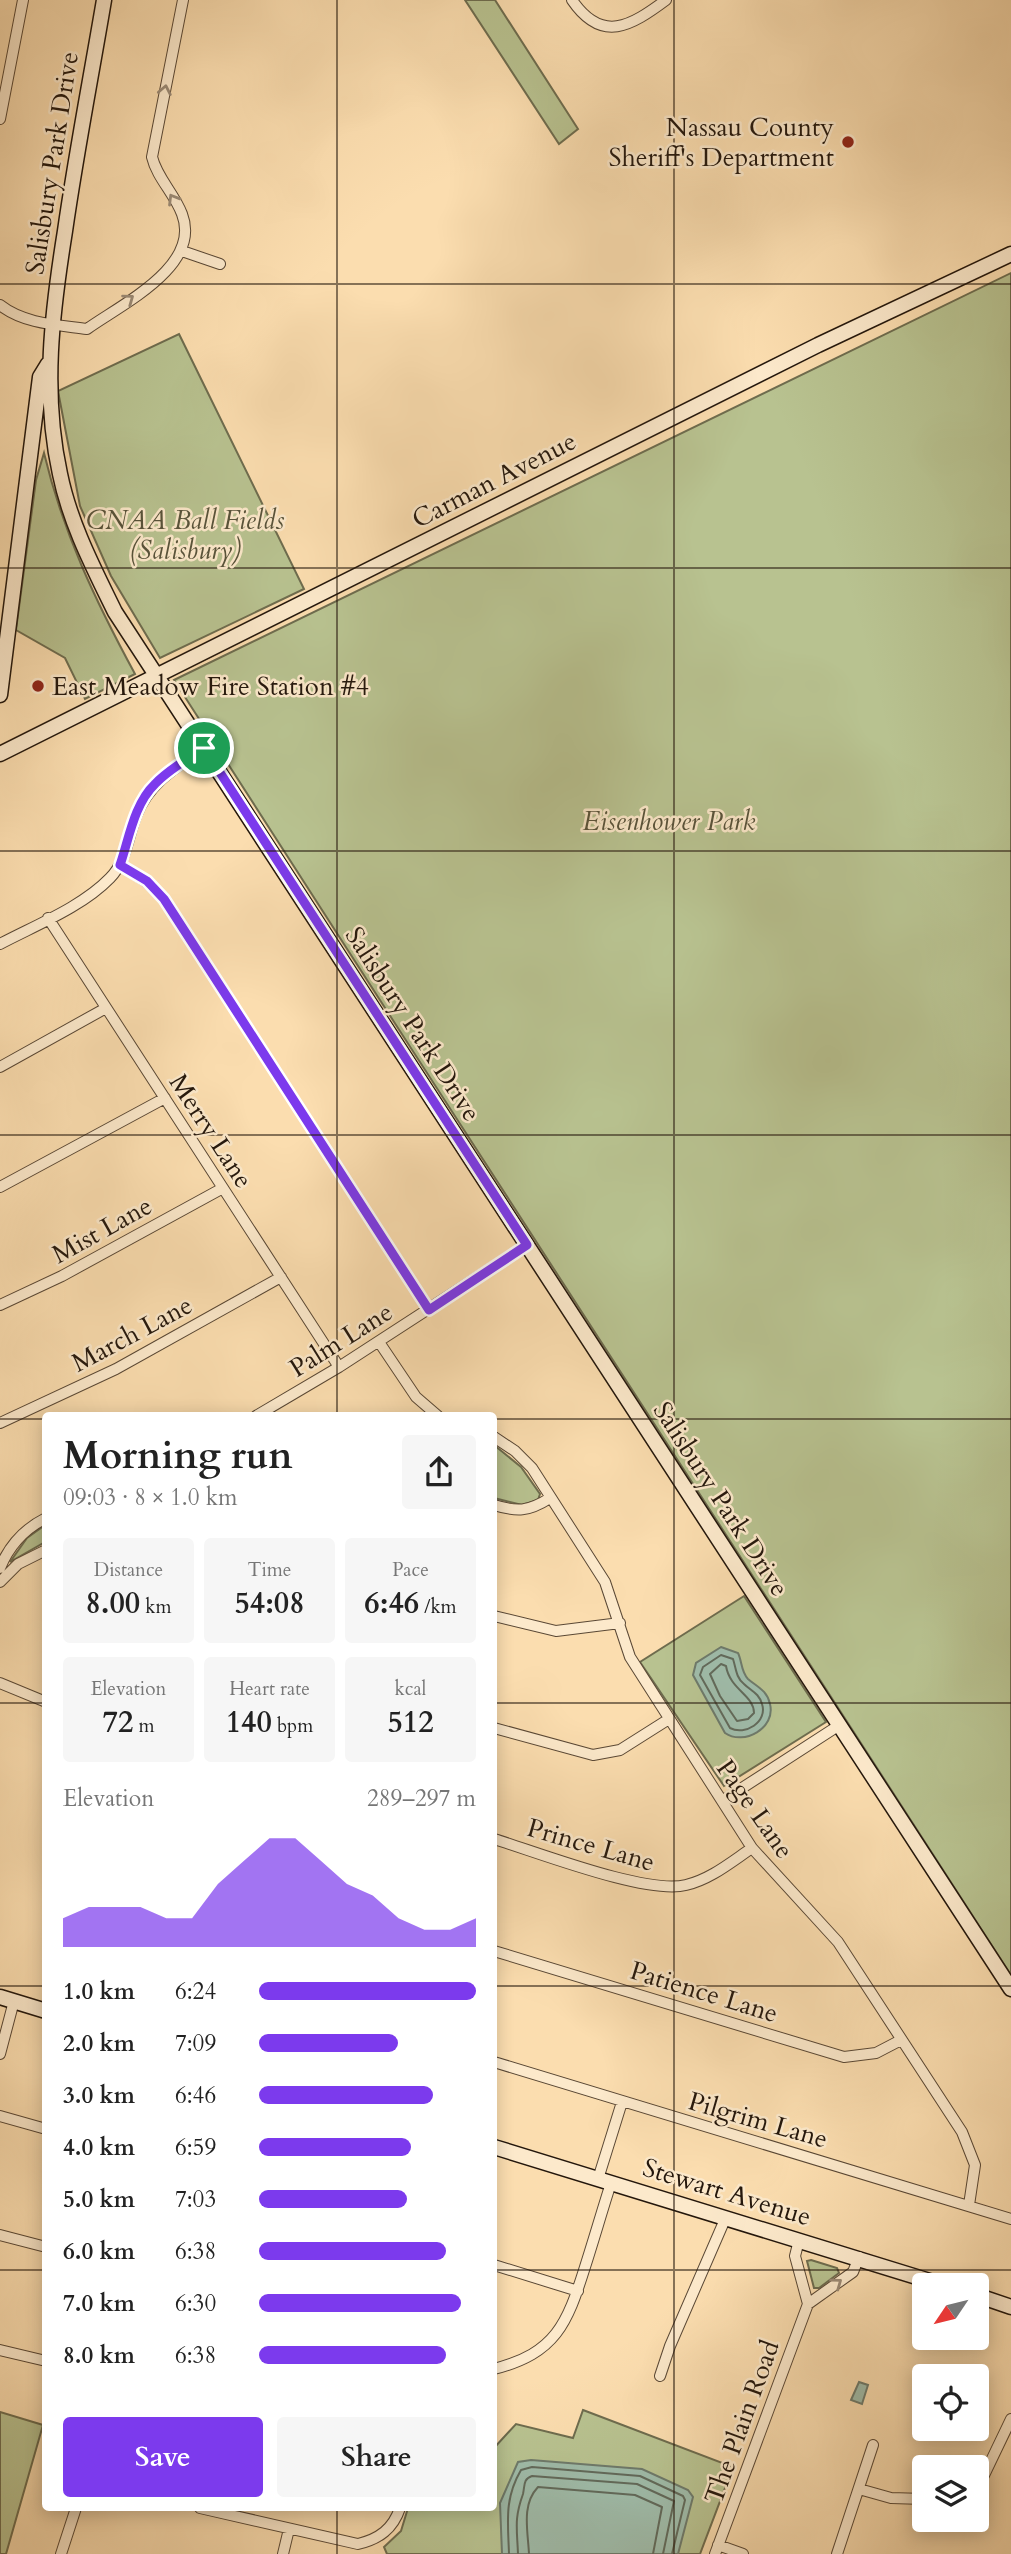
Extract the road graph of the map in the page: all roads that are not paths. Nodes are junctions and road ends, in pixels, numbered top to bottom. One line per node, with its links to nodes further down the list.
1 (23, 0): 6 (street)
2 (104, 0): 11 (main road, Salisbury Park Drive)
3 (183, 0): 7 (street, one-way to 3)
4 (572, 0): 5 (street)
5 (666, 0)
6 (0, 119)
7 (182, 251): 9 (street); 11 (street, one-way to 7)
8 (1011, 254): 15 (main road, Carman Avenue)
9 (220, 264)
10 (0, 305): 11 (street)
11 (51, 324): 12 (main road, Salisbury Park Drive)
12 (49, 363): 13 (main road); 14 (main road, Salisbury Park Drive)
13 (30, 451): 14 (main road); 16 (main road)
14 (56, 451): 15 (main road, Salisbury Park Drive)
15 (157, 675): 17 (main road, Salisbury Park Drive); 18 (main road, Carman Avenue)
16 (0, 695)
17 (204, 748): 19 (street); 27 (main road, Salisbury Park Drive)
18 (0, 754)
19 (120, 865): 20 (street); 30 (street)
20 (48, 918): 21 (street); 22 (street, Merry Lane)
21 (0, 944)
22 (106, 1008): 23 (street); 24 (street, Merry Lane)
23 (0, 1067)
24 (165, 1098): 25 (street); 26 (street, Merry Lane)
25 (0, 1187)
26 (223, 1188): 28 (street, Merry Lane); 29 (street, Mist Lane)
27 (527, 1245): 30 (street, Palm Lane); 50 (main road, Salisbury Park Drive)
28 (281, 1278): 32 (street, Merry Lane); 37 (street, March Lane)
29 (0, 1305)
30 (429, 1310): 31 (street, Palm Lane)
31 (379, 1342): 32 (street, Palm Lane); 36 (street)
32 (339, 1367): 33 (street, Palm Lane)
33 (283, 1402): 34 (street, Palm Lane); 35 (street, Palm Lane)
34 (264, 1412)
35 (272, 1412)
36 (433, 1412)
37 (0, 1423)
38 (497, 1439): 39 (street, Page Lane)
39 (550, 1499): 40 (street); 46 (street, Page Lane)
40 (497, 1506)
41 (42, 1521): 43 (street)
42 (42, 1552): 44 (street)
43 (0, 1568)
44 (0, 1582)
45 (497, 1617): 46 (street)
46 (620, 1623): 49 (street, Page Lane)
47 (0, 1683): 48 (street)
48 (42, 1700)
49 (669, 1719): 51 (street); 52 (street, Page Lane)
50 (838, 1726): 52 (street); 56 (main road, Salisbury Park Drive)
51 (497, 1729)
52 (722, 1801): 54 (street, Page Lane)
53 (497, 1844): 54 (street, Prince Lane)
54 (752, 1848): 59 (street, Page Lane)
55 (497, 1952): 59 (street, Patience Lane)
56 (1011, 1989)
57 (7, 1999): 58 (main road); 60 (street)
58 (42, 2010)
59 (901, 2040): 67 (street, Page Lane)
60 (0, 2054)
61 (497, 2063): 62 (street, Pilgrim Lane)
62 (622, 2102): 66 (street); 67 (street, Pilgrim Lane)
63 (0, 2116): 64 (street)
64 (42, 2128)
65 (497, 2148): 66 (main road, Stewart Avenue)
66 (605, 2181): 68 (main road, Stewart Avenue); 76 (street)
67 (969, 2204): 69 (street, Pilgrim Lane)
68 (726, 2217): 71 (main road, Stewart Avenue); 83 (street)
69 (1011, 2219)
70 (0, 2235): 72 (street)
71 (799, 2240): 73 (main road, Stewart Avenue); 78 (street)
72 (42, 2246)
73 (859, 2257): 75 (main road, Stewart Avenue); 78 (street, one-way to 73)
74 (497, 2266): 76 (street)
75 (912, 2275)
76 (578, 2291): 82 (street)
77 (989, 2299): 79 (main road)
78 (808, 2304): 93 (street, The Plain Road)
79 (1011, 2307)
80 (0, 2350): 81 (street)
81 (42, 2360)
82 (497, 2368)
83 (660, 2376)
84 (1011, 2419): 86 (street)
85 (873, 2445): 87 (street)
86 (989, 2471)
87 (859, 2489): 88 (street); 97 (street)
88 (912, 2499)
89 (75, 2511): 94 (street)
90 (214, 2511): 92 (street)
91 (398, 2511): 92 (street)
92 (289, 2529): 95 (street)
93 (716, 2549): 96 (street)
94 (61, 2554)
95 (283, 2554)
96 (743, 2554)
97 (837, 2554)

